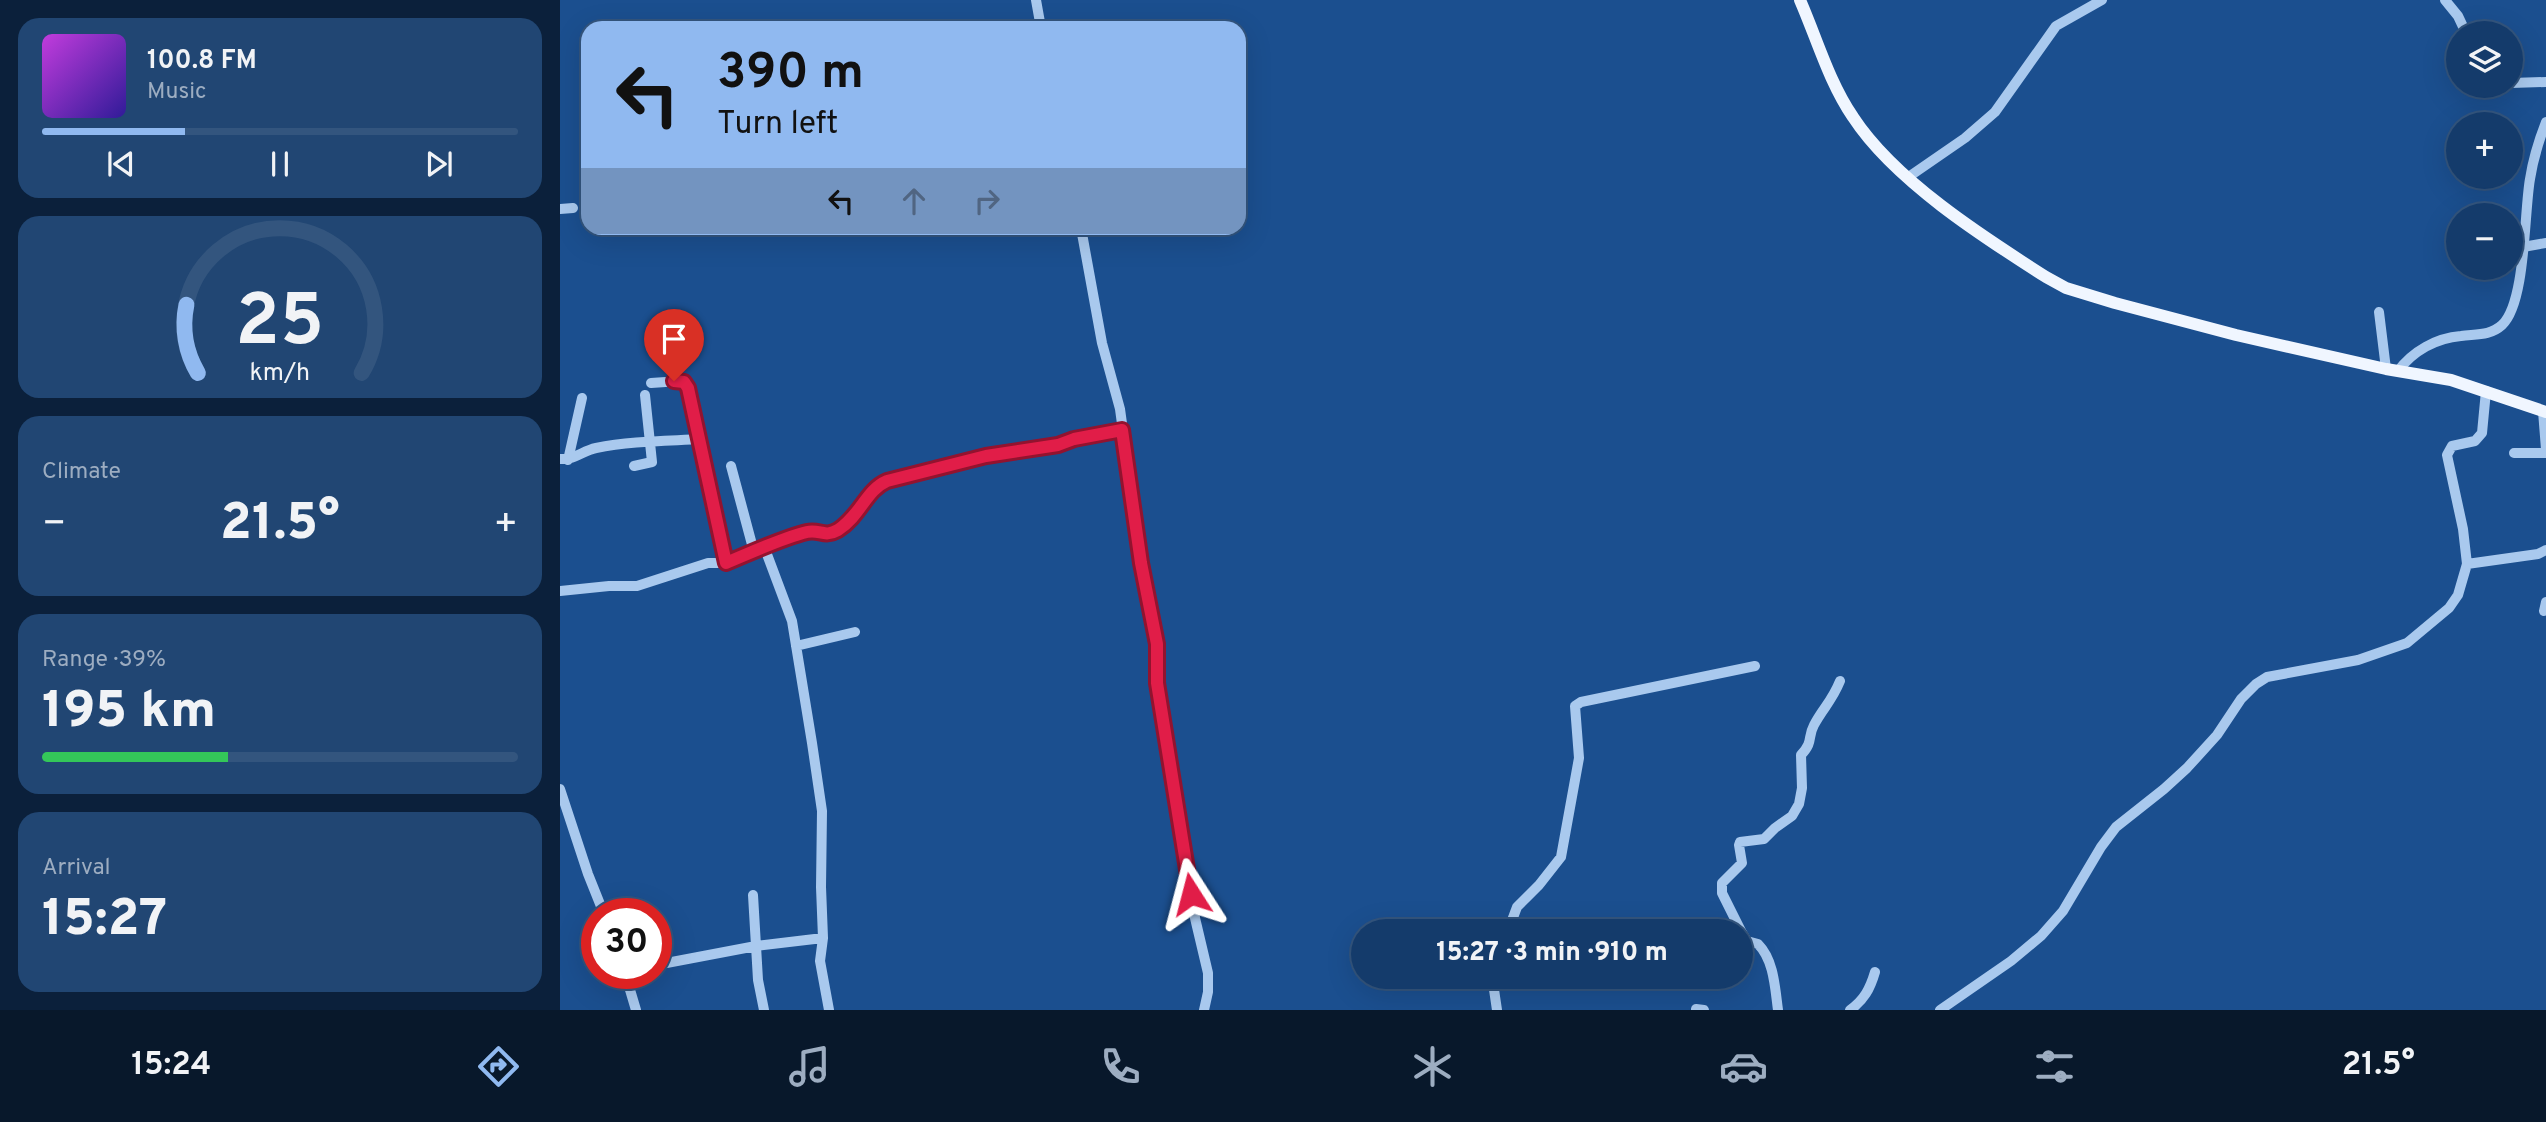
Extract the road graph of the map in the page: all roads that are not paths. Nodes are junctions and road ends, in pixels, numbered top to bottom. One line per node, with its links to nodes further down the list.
1 (1036, 0): 5 (street)
2 (1800, 0): 10 (main road)
3 (2102, 0): 10 (street)
4 (2445, 0): 6 (street)
5 (1040, 21)
6 (2460, 21)
7 (2546, 82): 8 (street)
8 (2523, 83)
9 (2546, 122): 15 (street)
10 (1907, 178): 18 (main road)
11 (573, 208): 12 (street)
12 (560, 209)
13 (1082, 235): 24 (street)
14 (2546, 243): 15 (street)
15 (2523, 247)
16 (2518, 280): 18 (street)
17 (2379, 312): 18 (street)
18 (2392, 370): 20 (main road)
19 (651, 383): 25 (street)
20 (2486, 391): 23 (main road); 35 (street)
21 (645, 396): 26 (street)
22 (582, 398): 29 (street)
23 (2544, 412): 27 (street)
24 (1122, 430): 32 (street); 57 (street)
25 (701, 439): 26 (street); 34 (street)
26 (649, 442): 29 (street); 30 (street)
27 (2546, 451): 28 (street)
28 (2514, 453)
29 (564, 460)
30 (634, 466)
31 (731, 466): 32 (street)
32 (760, 550): 34 (street); 38 (street)
33 (2546, 550): 35 (street)
34 (726, 563): 36 (street)
35 (2467, 564): 62 (street)
36 (560, 591)
37 (855, 632): 38 (street)
38 (796, 646): 46 (street)
39 (1755, 666): 44 (street)
40 (1840, 681): 45 (street)
41 (560, 789): 43 (street)
42 (753, 895): 48 (street)
43 (598, 898)
44 (1512, 919)
45 (1735, 919)
46 (823, 938): 48 (street); 56 (street)
47 (1753, 943): 60 (street)
48 (756, 946): 49 (street); 55 (street)
49 (672, 962)
50 (1875, 972): 61 (street)
51 (630, 989): 54 (street)
52 (1494, 989): 58 (street)
53 (1696, 1009): 59 (street)
54 (636, 1010)
55 (764, 1010)
56 (829, 1010)
57 (1204, 1010)
58 (1497, 1010)
59 (1704, 1010)
60 (1779, 1010)
61 (1850, 1010)
62 (1940, 1010)

